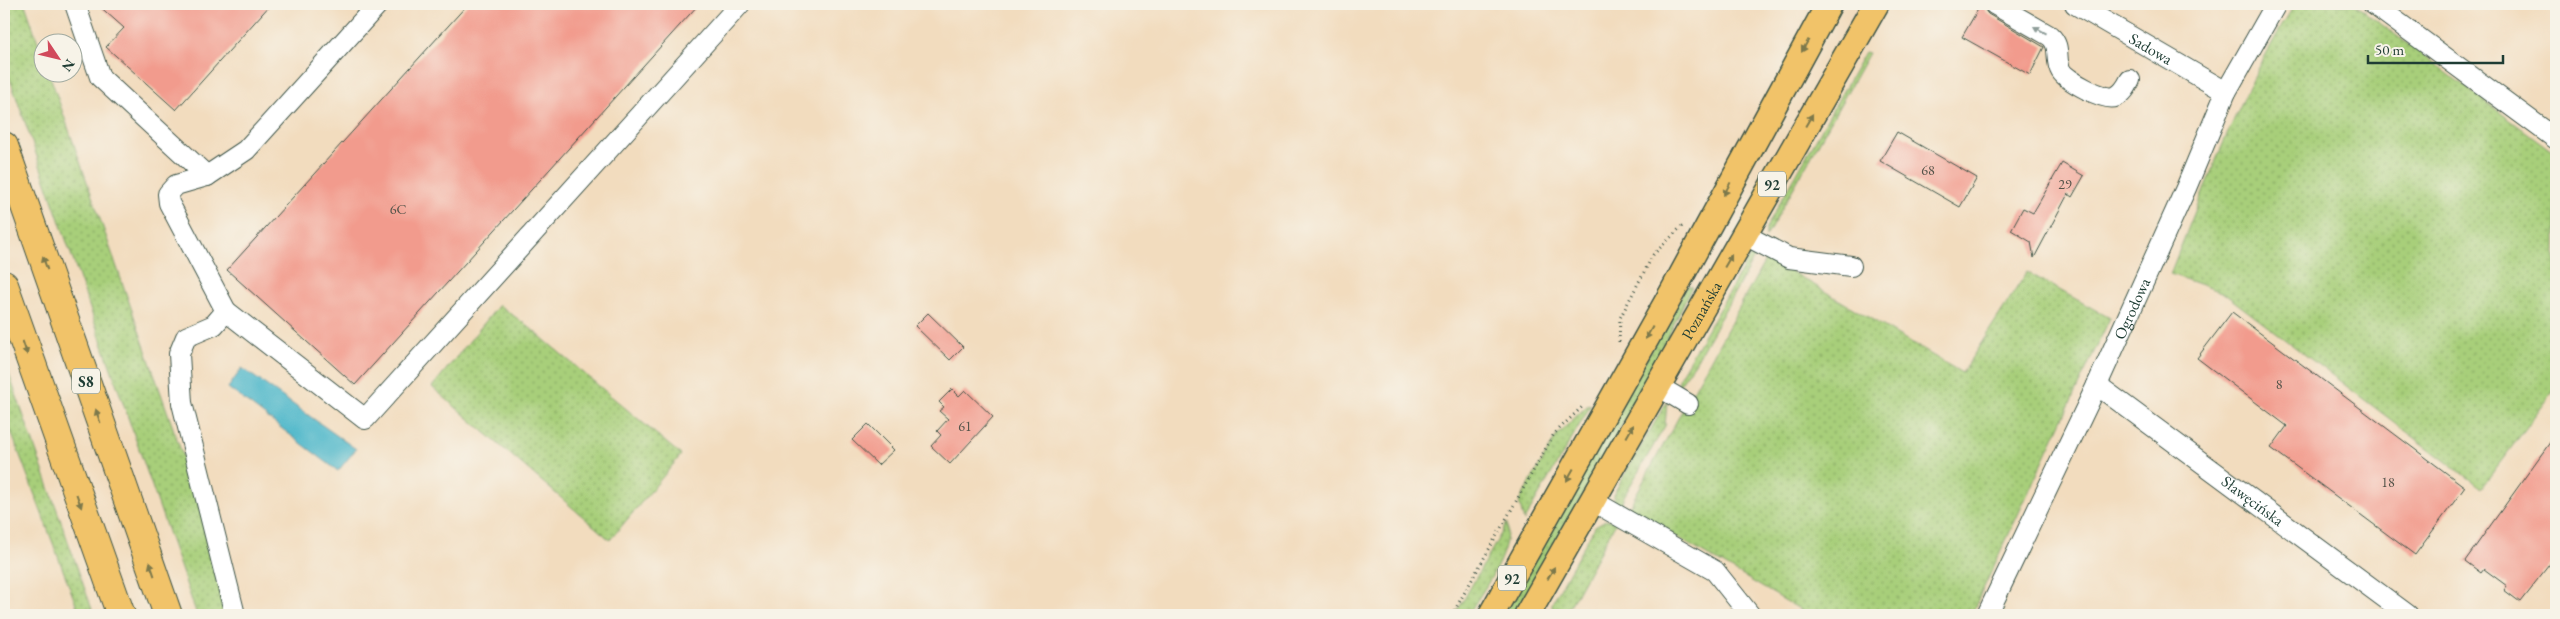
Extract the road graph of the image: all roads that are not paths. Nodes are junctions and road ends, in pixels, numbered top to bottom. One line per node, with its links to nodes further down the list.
1 (75, 4): 14 (street)
2 (378, 4): 14 (street)
3 (740, 4): 18 (street)
4 (1829, 4): 26 (main road, Poznańska / 92, one-way to 26)
5 (1876, 4): 15 (main road, Poznańska / 92, one-way to 5)
6 (1994, 4): 10 (street, one-way to 6)
7 (2075, 4): 11 (street, Sadowa)
8 (2276, 4): 11 (street, Ogrodowa)
9 (2373, 4): 12 (street)
10 (2130, 80)
11 (2226, 92): 20 (street, Ogrodowa)
12 (2556, 139)
13 (4, 146): 24 (highway, S8, one-way to 13)
14 (207, 176): 18 (street)
15 (1743, 234): 16 (street); 19 (main road, Poznańska / 92, one-way to 15)
16 (1851, 266)
17 (4, 285): 23 (highway, one-way to 23)
18 (226, 311): 25 (street)
19 (1656, 385): 21 (street); 22 (main road, Poznańska / 92, one-way to 19)
20 (2097, 385): 29 (street, Ogrodowa); 30 (street, Sławęcińska)
21 (1688, 404)
22 (1592, 500): 27 (main road, Poznańska / 92, one-way to 22); 28 (street)
23 (121, 615)
24 (168, 615)
25 (235, 615)
26 (1492, 615)
27 (1528, 615)
28 (1750, 615)
29 (1987, 615)
30 (2408, 615)

